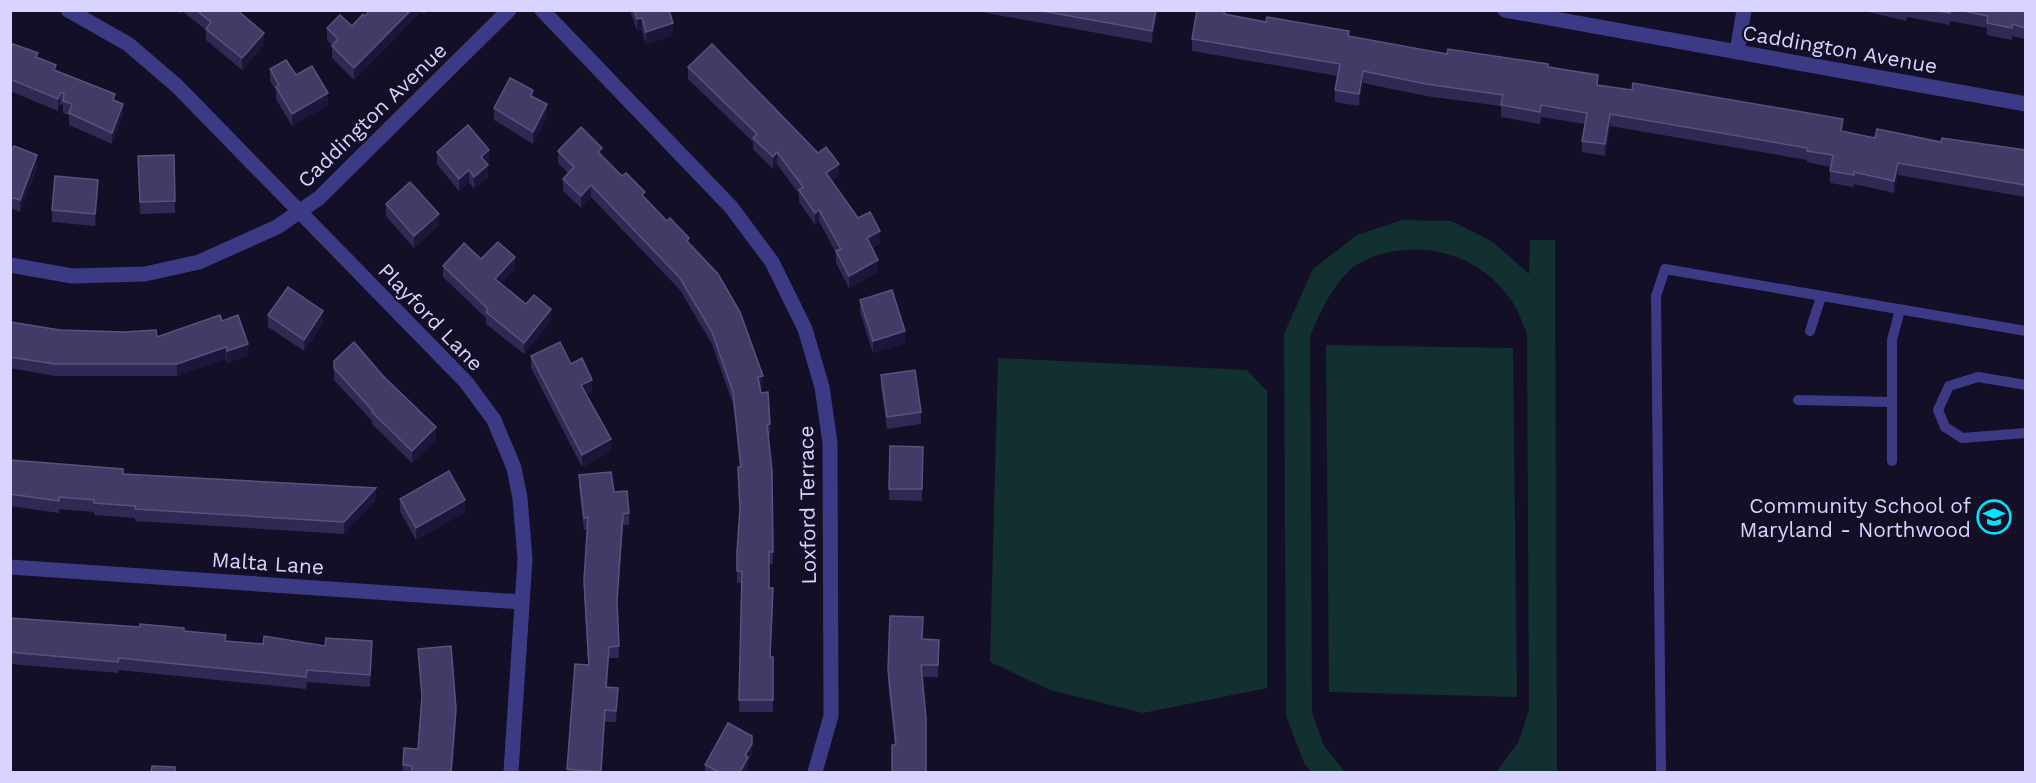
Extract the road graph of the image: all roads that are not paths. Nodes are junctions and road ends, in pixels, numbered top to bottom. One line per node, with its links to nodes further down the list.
1 (68, 10): 8 (street, Playford Lane)
2 (509, 10): 8 (street, Caddington Avenue)
3 (542, 10): 22 (street, Loxford Terrace)
4 (1505, 10): 6 (street, Caddington Avenue)
5 (1744, 10): 6 (street)
6 (1737, 52): 7 (street, Caddington Avenue)
7 (2025, 104)
8 (299, 211): 9 (street, Caddington Avenue); 20 (street, Playford Lane)
9 (10, 265)
10 (1821, 297): 11 (lane); 12 (lane); 23 (lane)
11 (1899, 310): 13 (lane); 16 (lane)
12 (1810, 331)
13 (2025, 331)
14 (2025, 385): 17 (lane)
15 (1798, 400): 16 (lane)
16 (1892, 402): 18 (lane)
17 (2025, 433)
18 (1892, 461)
19 (10, 567): 20 (street, Malta Lane)
20 (522, 602): 21 (street, Playford Lane)
21 (511, 772)
22 (815, 772)
23 (1661, 772)

